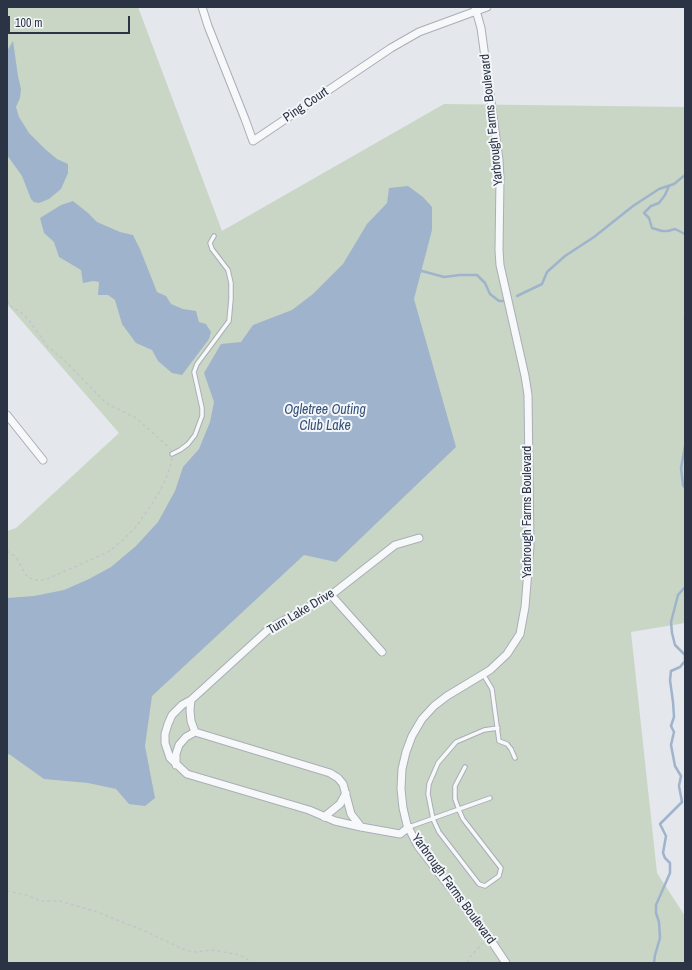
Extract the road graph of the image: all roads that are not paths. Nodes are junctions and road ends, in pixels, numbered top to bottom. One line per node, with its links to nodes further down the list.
1 (202, 7): 3 (street, Ping Court)
2 (487, 7): 3 (street, Ping Court)
3 (476, 9): 11 (street, Yarbrough Farms Boulevard)
4 (214, 236): 6 (lane)
5 (7, 415): 7 (street)
6 (172, 454)
7 (43, 460)
8 (419, 538): 9 (street, Turn Lake Drive)
9 (331, 595): 10 (street); 12 (street, Turn Lake Drive)
10 (382, 652)
11 (483, 674): 13 (lane); 24 (street, Yarbrough Farms Boulevard)
12 (191, 700): 14 (street); 16 (street, Turn Lake Drive)
13 (498, 728): 15 (lane); 22 (lane)
14 (196, 732): 16 (street); 18 (street)
15 (515, 758)
16 (176, 765): 21 (street, Turn Lake Drive)
17 (466, 767): 20 (lane)
18 (346, 793): 21 (street); 23 (street)
19 (490, 798): 20 (lane)
20 (459, 810): 22 (lane); 22 (lane)
21 (324, 817): 23 (street, Turn Lake Drive)
22 (433, 819): 24 (lane)
23 (361, 827): 24 (street, Turn Lake Drive)
24 (409, 828): 25 (street, Yarbrough Farms Boulevard)
25 (506, 963)

